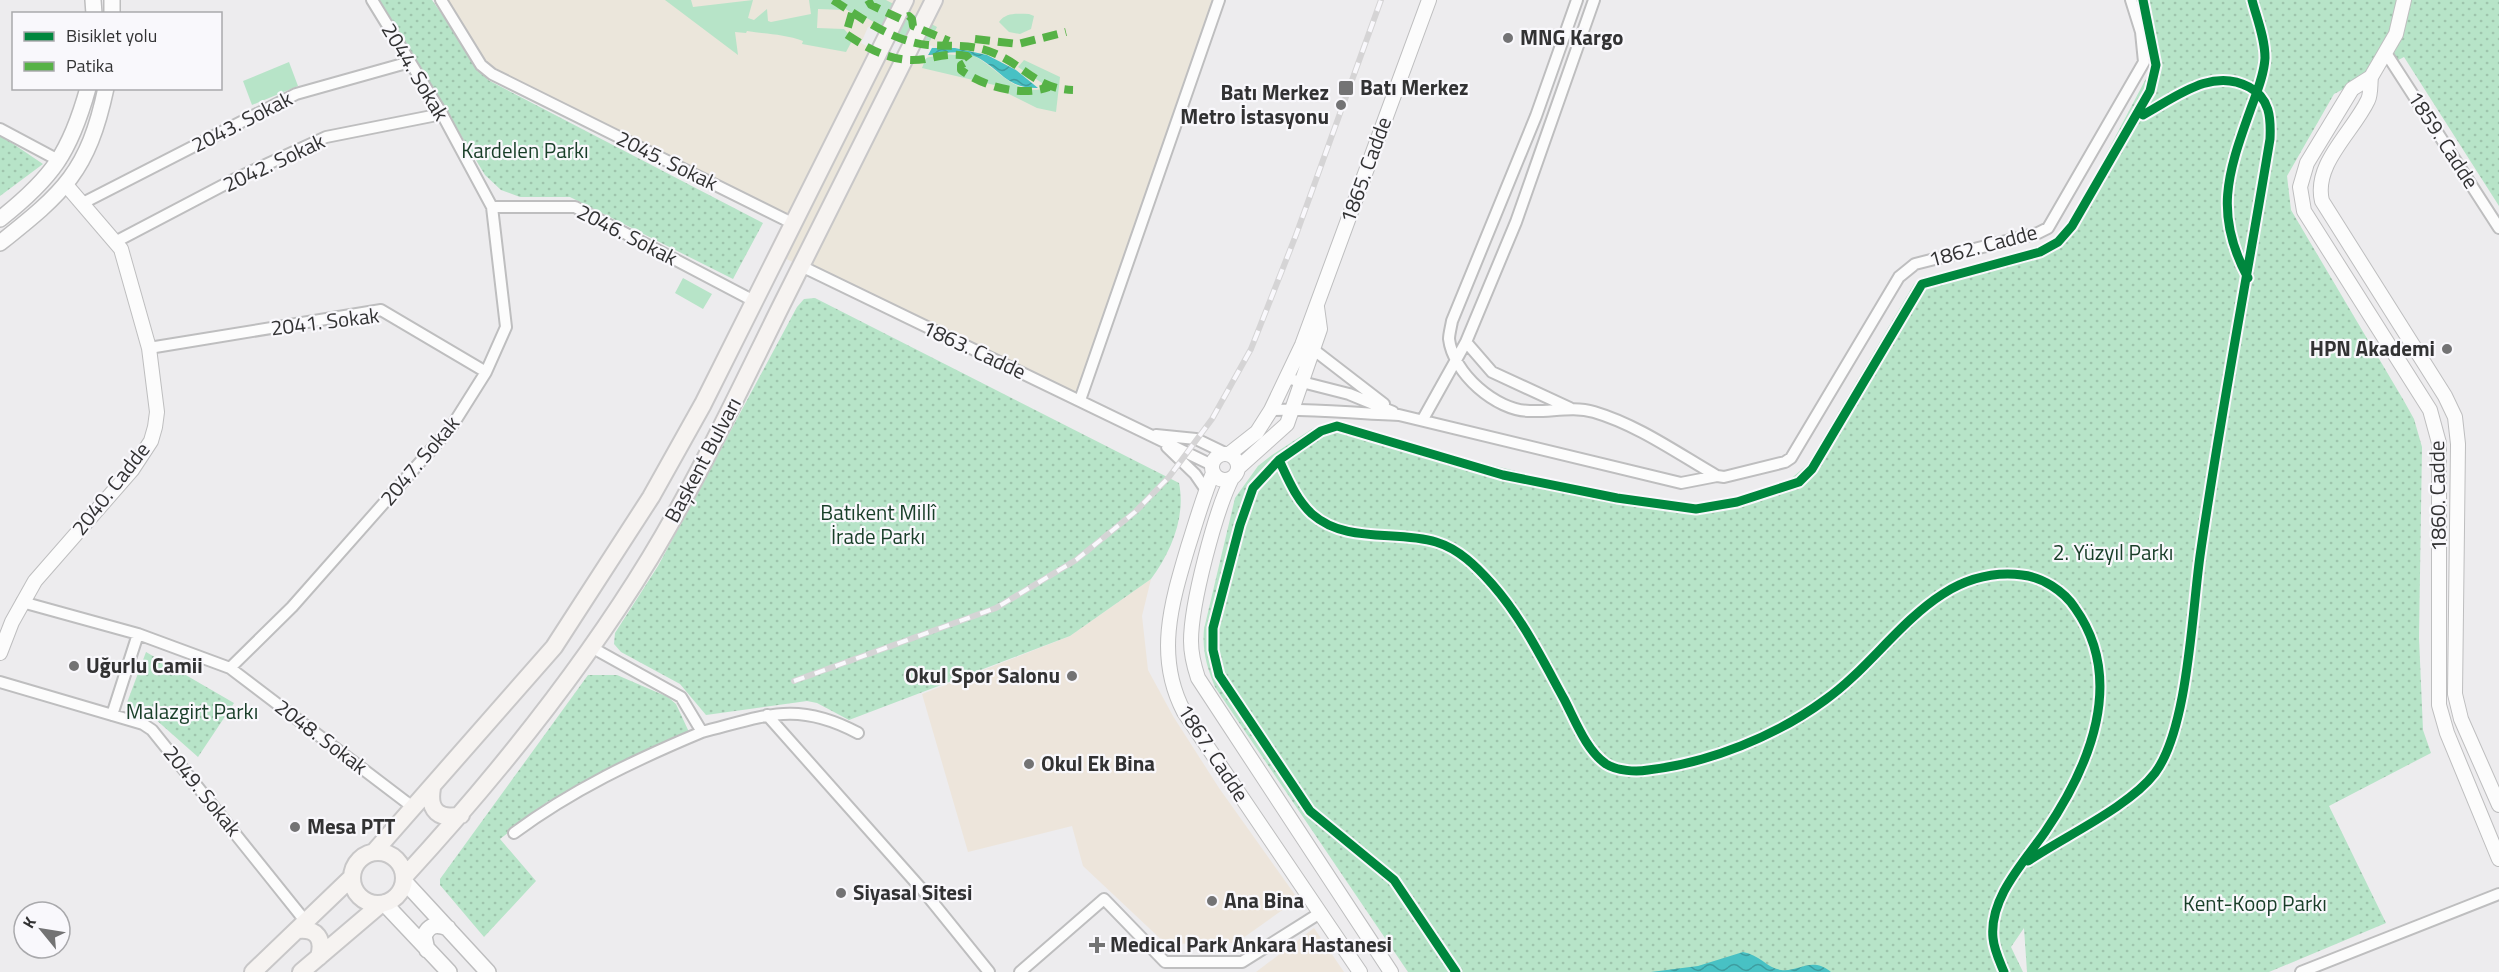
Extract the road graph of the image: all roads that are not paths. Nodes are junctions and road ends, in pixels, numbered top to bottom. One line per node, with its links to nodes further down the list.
1 (372, 0): 12 (street, 2044. Sokak)
2 (441, 0): 23 (street, 2045. Sokak)
3 (905, 0): 23 (main road, Başkent Bulvarı)
4 (934, 0): 27 (main road, Başkent Bulvarı)
5 (1219, 0): 37 (street)
6 (1429, 0): 29 (street, 1865. Cadde)
7 (1577, 0): 33 (street)
8 (1594, 0): 30 (street)
9 (2131, 0): 47 (street, 1862. Cadde)
10 (2404, 0): 11 (street, 1860. Cadde)
11 (2386, 53): 13 (street, 1860. Cadde); 24 (street, 1859. Cadde)
12 (410, 62): 16 (street, 2044. Sokak); 20 (street, 2043. Sokak)
13 (2371, 77): 57 (street, 1860. Cadde); 60 (street, 1860. Cadde)
14 (87, 90): 18 (main road)
15 (105, 90): 19 (main road)
16 (442, 114): 21 (street, 2044. Sokak); 25 (street, 2042. Sokak)
17 (0, 129): 18 (street)
18 (56, 166): 19 (main road); 22 (main road)
19 (67, 186): 20 (street, 2040. Cadde); 26 (main road)
20 (83, 203): 25 (street, 2040. Cadde)
21 (492, 207): 28 (street, 2046. Sokak); 34 (street, 2047. Sokak)
22 (0, 219)
23 (794, 224): 28 (main road, Başkent Bulvarı)
24 (2499, 228)
25 (117, 242): 31 (street, 2040. Cadde)
26 (0, 243)
27 (801, 266): 37 (street, 1863. Cadde); 51 (main road, Başkent Bulvarı)
28 (754, 301): 61 (main road, Başkent Bulvarı)
29 (1317, 305): 32 (street, 1865. Cadde); 35 (street, 1865. Cadde)
30 (1466, 342): 33 (street); 40 (street)
31 (149, 348): 34 (street, 2041. Sokak); 49 (street, 2040. Cadde)
32 (1314, 350): 36 (street, 1865. Cadde); 41 (street)
33 (1456, 359): 40 (street); 42 (street)
34 (486, 372): 53 (street, 2047. Sokak)
35 (1286, 378): 36 (street); 39 (street, 1865. Cadde)
36 (1301, 384): 38 (street, 1865. Cadde); 41 (street)
37 (1080, 400): 43 (street, 1863. Cadde)
38 (1294, 409): 39 (street); 41 (street); 46 (street, 1865. Cadde)
39 (1271, 410): 44 (street, 1865. Cadde)
40 (1574, 410): 47 (street)
41 (1399, 415): 42 (street, 1862. Cadde)
42 (1423, 419): 47 (street, 1862. Cadde)
43 (1147, 434): 44 (street); 45 (street); 48 (street)
44 (1227, 454): 45 (street); 46 (street)
45 (1212, 469): 46 (street); 48 (street, 1867. Cadde)
46 (1235, 473): 71 (street, 1867. Cadde)
47 (1717, 476)
48 (1206, 490): 73 (street, 1867. Cadde)
49 (22, 602): 50 (street, 2048. Sokak); 52 (street, 2040. Cadde)
50 (138, 634): 53 (street, 2048. Sokak); 55 (street)
51 (591, 647): 58 (street); 64 (main road, Başkent Bulvarı)
52 (0, 653)
53 (230, 668): 63 (street, 2048. Sokak)
54 (0, 682): 55 (street, 2049. Sokak)
55 (112, 715): 74 (street, 2049. Sokak)
56 (767, 715): 58 (street); 59 (street); 82 (street)
57 (2464, 726): 60 (street); 62 (street, 1860. Cadde)
58 (702, 732): 65 (street)
59 (858, 733)
60 (2447, 733): 67 (street, 1860. Cadde)
61 (432, 788): 63 (main road, Başkent Bulvarı); 64 (main road)
62 (2499, 806)
63 (414, 808): 66 (main road, Başkent Bulvarı)
64 (462, 815): 69 (main road, Başkent Bulvarı)
65 (514, 833)
66 (374, 852): 68 (main road); 69 (main road)
67 (2499, 859)
68 (352, 877): 72 (main road); 74 (main road)
69 (404, 879): 72 (main road); 75 (main road)
70 (2499, 894): 86 (street)
71 (1342, 897): 73 (street); 85 (street, 1867. Cadde)
72 (382, 904): 76 (main road); 77 (main road)
73 (1320, 913): 83 (street); 84 (street, 1867. Cadde)
74 (302, 926): 77 (main road); 78 (main road)
75 (448, 928): 76 (main road); 81 (main road)
76 (428, 951): 80 (main road)
77 (319, 957): 79 (main road)
78 (253, 972)
79 (301, 972)
80 (449, 972)
81 (488, 972)
82 (989, 972)
83 (1020, 972)
84 (1360, 972)
85 (1391, 972)
86 (2301, 972)

